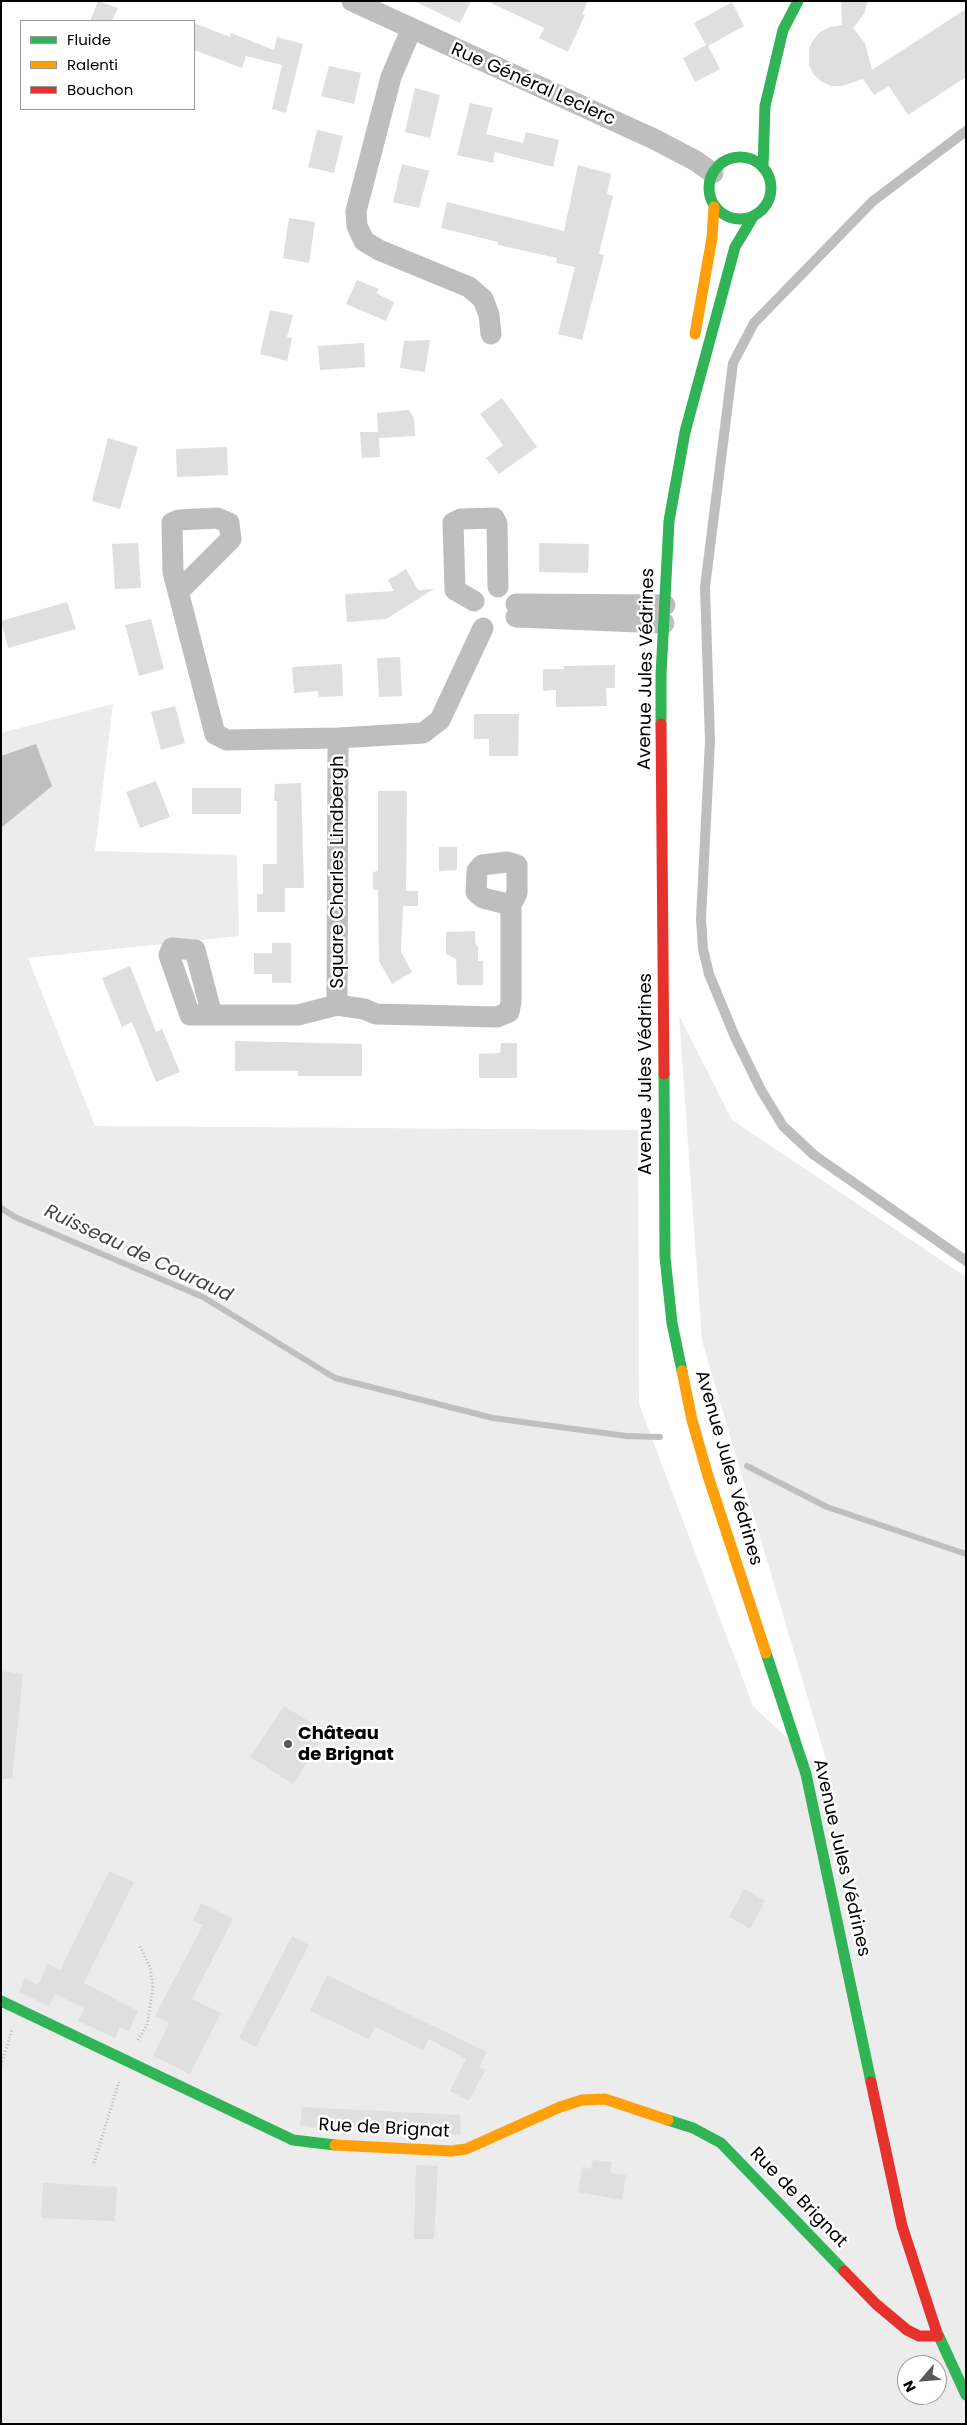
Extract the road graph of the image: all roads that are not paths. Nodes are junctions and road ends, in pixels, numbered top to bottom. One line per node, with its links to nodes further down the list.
1 (352, 1): 3 (street, Rue Général Leclerc)
2 (798, 1): 4 (main road)
3 (411, 30): 8 (street, Rue Général Leclerc); 12 (street)
4 (765, 106): 5 (main road); 9 (main road)
5 (752, 130)
6 (966, 131): 26 (lane)
7 (741, 145): 8 (main road)
8 (720, 166): 9 (main road); 10 (main road)
9 (763, 167): 11 (main road)
10 (714, 206): 11 (main road); 13 (main road)
11 (753, 217): 15 (main road, Avenue Jules Védrines)
12 (491, 334)
13 (693, 346)
14 (688, 375): 15 (main road, Avenue Jules Védrines)
15 (685, 432): 20 (main road, Avenue Jules Védrines)
16 (498, 587): 18 (street); 18 (street); 19 (street)
17 (180, 590): 22 (street)
18 (474, 601): 21 (street)
19 (516, 611): 20 (street); 21 (street)
20 (664, 614): 28 (main road, Avenue Jules Védrines)
21 (483, 628): 22 (street)
22 (338, 738): 24 (street, Square Charles Lindbergh)
23 (510, 905): 24 (street, Square Charles Lindbergh)
24 (337, 1005): 25 (street, Square Charles Lindbergh)
25 (212, 1015)
26 (966, 1260)
27 (1, 2001): 28 (main road, Rue de Brignat)
28 (938, 2336): 29 (main road, Avenue Jules Védrines)
29 (966, 2395)

